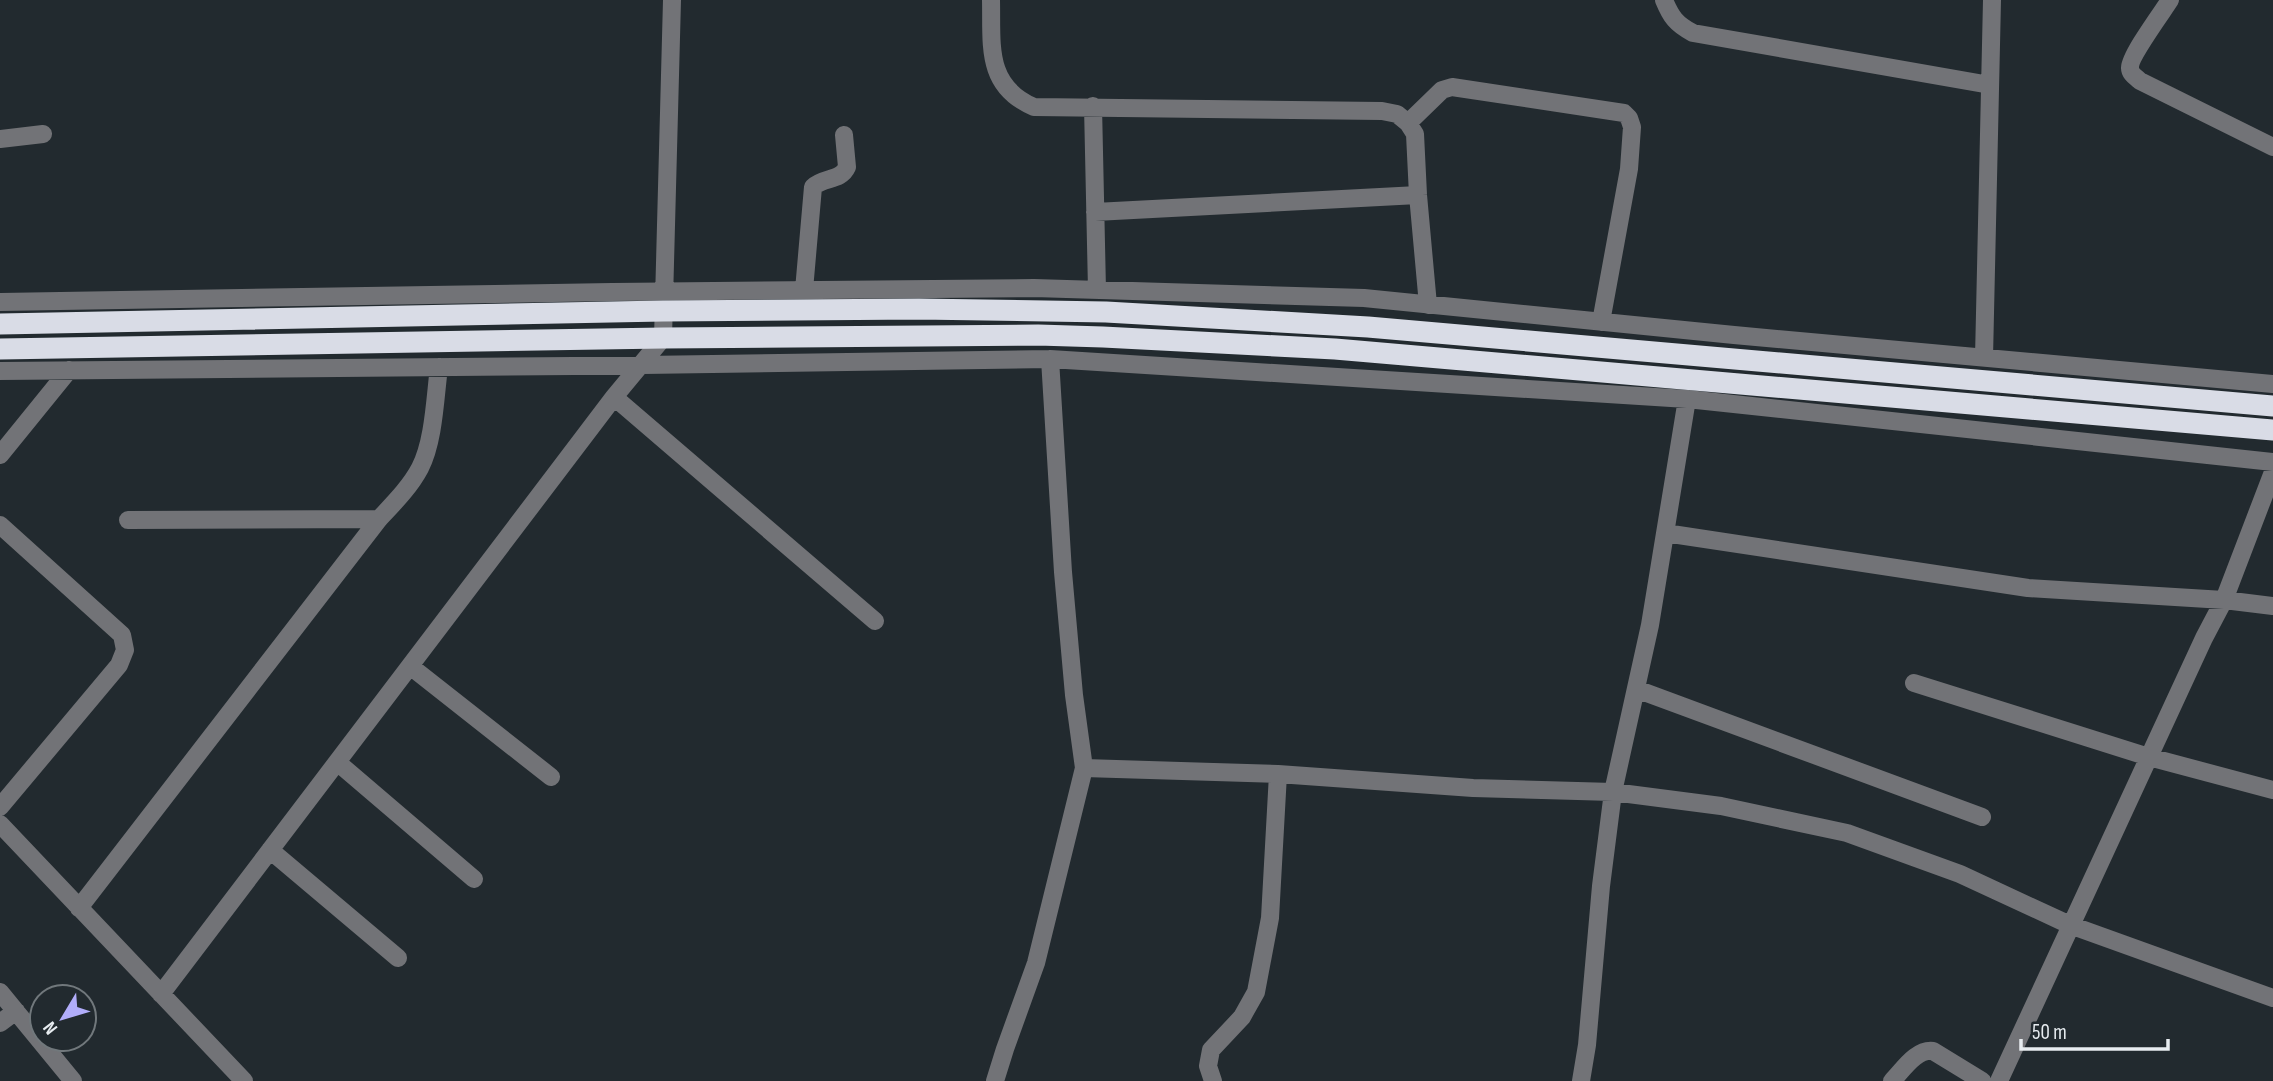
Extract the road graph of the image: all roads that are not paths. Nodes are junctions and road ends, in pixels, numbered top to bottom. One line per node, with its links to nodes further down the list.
1 (672, 0): 17 (street)
2 (991, 0): 7 (street)
3 (1664, 0): 6 (street)
4 (1992, 0): 6 (street)
5 (2171, 0): 12 (street)
6 (1990, 85): 24 (street)
7 (1093, 106): 8 (street); 14 (street)
8 (1408, 123): 13 (street); 20 (street)
9 (43, 134): 11 (street)
10 (844, 135): 15 (street)
11 (0, 139)
12 (2273, 147)
13 (1418, 195): 14 (street); 19 (street)
14 (1095, 212): 16 (street)
15 (804, 290): 16 (street); 17 (street)
16 (1097, 290): 19 (street)
17 (663, 301): 18 (street); 21 (highway); 22 (street); 33 (highway)
18 (0, 302)
19 (1429, 305): 20 (street)
20 (1601, 322): 24 (street)
21 (0, 324)
22 (663, 338): 23 (highway); 26 (street); 34 (highway)
23 (0, 349)
24 (1984, 358): 30 (street)
25 (1050, 359): 26 (street); 32 (street); 50 (street)
26 (641, 365): 27 (street); 31 (street)
27 (439, 367): 29 (street); 38 (street)
28 (0, 370): 29 (street)
29 (69, 370): 35 (street)
30 (2273, 384)
31 (614, 397): 44 (street); 45 (street)
32 (1687, 398): 36 (street); 41 (street)
33 (2273, 406)
34 (2273, 430)
35 (0, 455)
36 (2273, 462)
37 (2273, 472): 42 (street)
38 (379, 519): 39 (street); 60 (street)
39 (128, 520)
40 (0, 525): 55 (street)
41 (1665, 533): 42 (street); 47 (street)
42 (2224, 600): 43 (street); 48 (street)
43 (2273, 606)
44 (875, 621)
45 (410, 666): 49 (street); 52 (street)
46 (1914, 683): 48 (street)
47 (1636, 689): 54 (street); 56 (street)
48 (2150, 757): 53 (street); 61 (street)
49 (337, 762): 58 (street); 59 (street)
50 (1084, 768): 51 (street); 70 (street)
51 (1278, 774): 54 (street); 71 (street)
52 (551, 777)
53 (2273, 790)
54 (1612, 792): 61 (street); 72 (street)
55 (0, 807)
56 (1982, 817)
57 (0, 824): 60 (street)
58 (270, 850): 62 (street); 64 (street)
59 (474, 879)
60 (79, 908): 64 (street)
61 (2070, 925): 65 (street); 75 (street)
62 (398, 958)
63 (0, 992): 66 (street)
64 (161, 994): 69 (street)
65 (2273, 998)
66 (16, 1011): 67 (street); 68 (street)
67 (0, 1023)
68 (73, 1081)
69 (244, 1081)
70 (995, 1081)
71 (1213, 1081)
72 (1581, 1081)
73 (1892, 1081): 74 (street)
74 (1982, 1081)
75 (1999, 1081)

